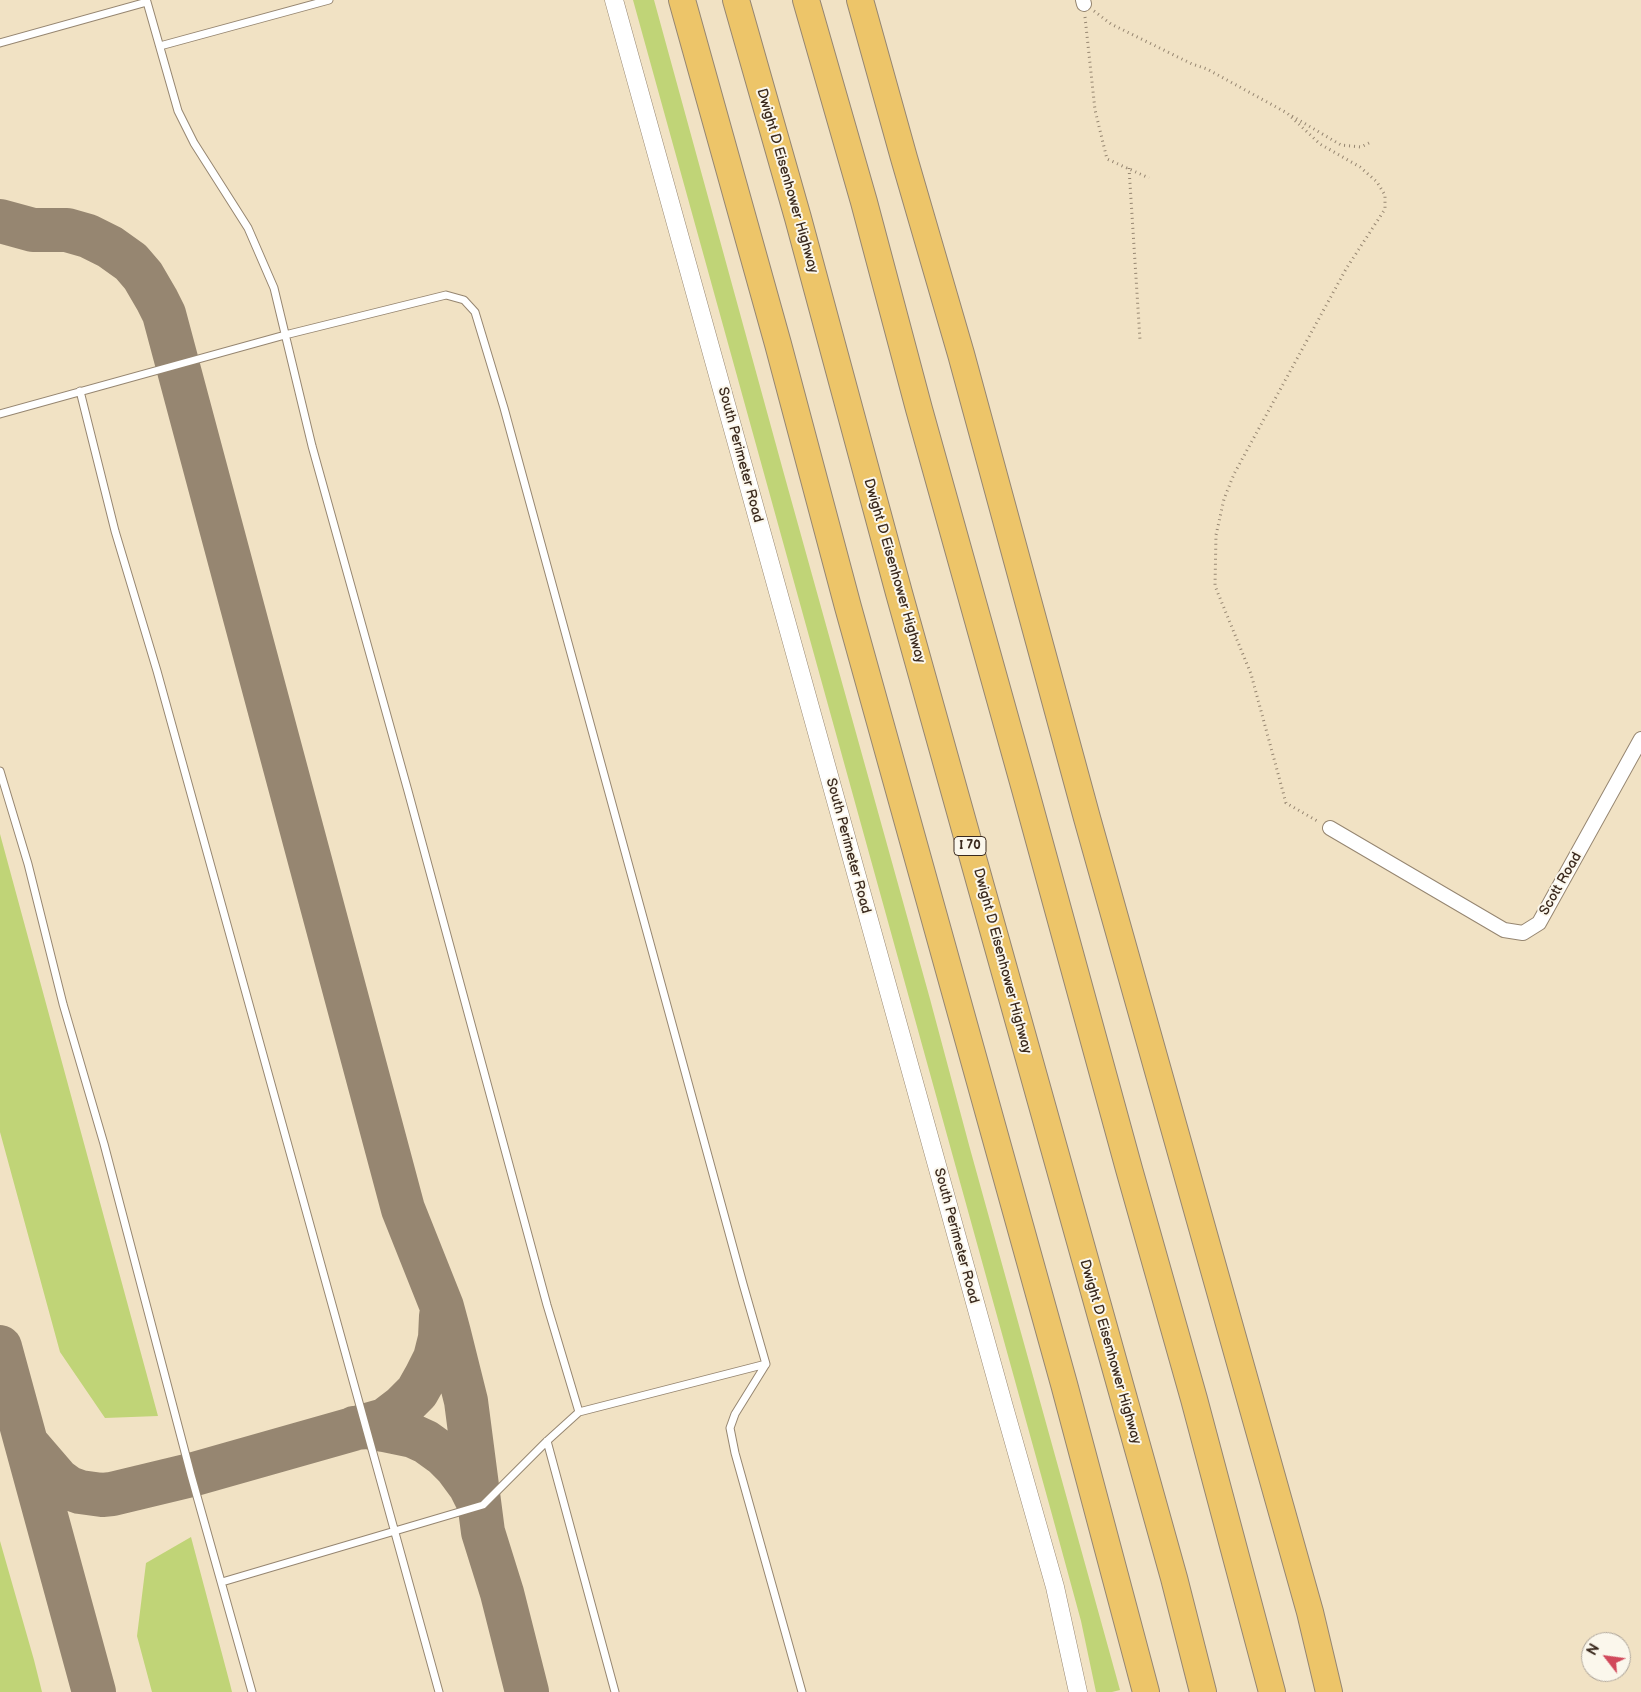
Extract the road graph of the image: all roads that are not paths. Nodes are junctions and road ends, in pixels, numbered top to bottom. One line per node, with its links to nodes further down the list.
1 (329, 0): 9 (lane)
2 (614, 0): 25 (street, South Perimeter Road)
3 (682, 0): 26 (highway)
4 (736, 0): 27 (highway, Dwight D Eisenhower Highway / I 70)
5 (806, 0): 28 (highway)
6 (860, 0): 29 (highway)
7 (147, 1): 8 (lane); 9 (lane)
8 (0, 43)
9 (160, 46): 10 (lane)
10 (285, 335): 11 (lane); 16 (lane); 17 (lane)
11 (80, 391): 12 (lane); 19 (lane)
12 (0, 414)
13 (1641, 740): 15 (street, Scott Road)
14 (0, 771): 20 (lane)
15 (1330, 828)
16 (766, 1364): 17 (lane); 24 (lane)
17 (579, 1412): 18 (lane)
18 (547, 1441): 19 (lane); 23 (lane)
19 (394, 1531): 20 (lane); 22 (lane)
20 (222, 1582): 21 (lane)
21 (252, 1692)
22 (439, 1692)
23 (615, 1692)
24 (802, 1692)
25 (1078, 1692)
26 (1146, 1692)
27 (1203, 1692)
28 (1272, 1692)
29 (1329, 1692)

